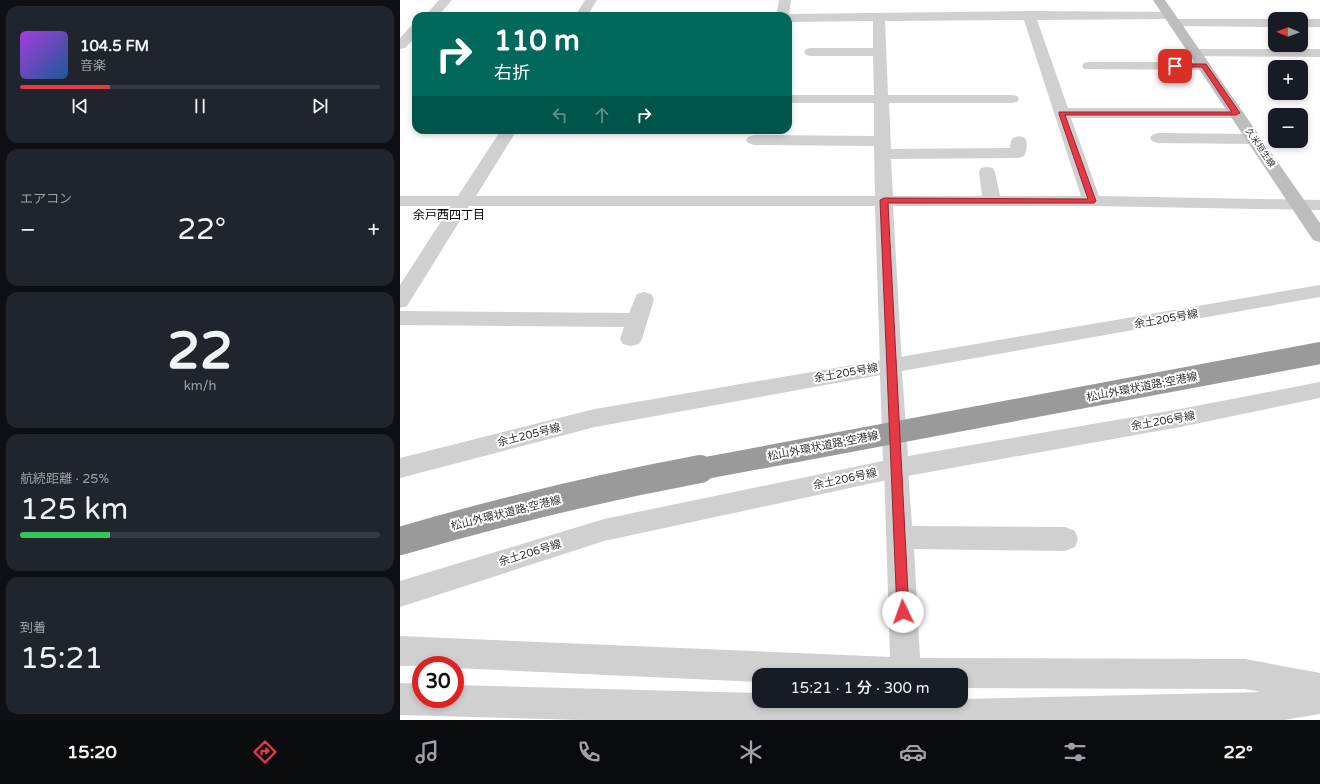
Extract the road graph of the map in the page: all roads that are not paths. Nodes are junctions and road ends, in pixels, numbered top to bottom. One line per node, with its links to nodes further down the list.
1 (446, 0): 5 (street)
2 (591, 0): 6 (street)
3 (786, 0): 7 (street)
4 (1159, 0): 11 (main road, 久米垣生線)
5 (435, 12)
6 (584, 12)
7 (783, 12)
8 (1024, 12): 9 (street); 11 (street); 28 (street)
9 (879, 17): 10 (street); 20 (street)
10 (792, 18)
11 (1172, 19): 12 (street); 22 (main road, 久米垣生線)
12 (1268, 23)
13 (1308, 23): 14 (street)
14 (1320, 23)
15 (400, 25): 16 (street)
16 (412, 25)
17 (412, 33): 18 (street)
18 (400, 45)
19 (811, 52): 20 (street)
20 (880, 52): 25 (street)
21 (1320, 53): 22 (street)
22 (1200, 59): 23 (street); 27 (main road, 久米垣生線)
23 (1089, 66)
24 (792, 99): 25 (street)
25 (882, 99): 26 (street); 34 (street)
26 (1012, 99)
27 (1236, 113): 28 (street); 31 (main road, 久米垣生線)
28 (1062, 114): 40 (street)
29 (506, 134): 38 (street)
30 (1158, 138): 31 (street)
31 (1254, 139): 41 (main road, 久米垣生線)
32 (754, 141): 34 (street)
33 (1019, 141): 34 (street)
34 (883, 147): 36 (street)
35 (987, 172): 39 (street)
36 (884, 200): 38 (street); 39 (street); 49 (street)
37 (400, 201): 38 (street)
38 (464, 201): 46 (street)
39 (992, 201): 40 (street)
40 (1092, 201): 41 (street)
41 (1298, 205): 42 (street); 43 (main road, 久米垣生線)
42 (1320, 205)
43 (1320, 236)
44 (1320, 291): 49 (street, 余土205号線)
45 (644, 299): 47 (street)
46 (400, 301)
47 (400, 318)
48 (1320, 353): 55 (highway, 松山外環状道路;空港線, bridge)
49 (891, 365): 51 (street, 余土205号線); 52 (street)
50 (1320, 390): 52 (street, 余土206号線)
51 (400, 468)
52 (896, 468): 53 (street); 56 (street, 余土206号線)
53 (899, 537): 54 (street); 58 (street)
54 (1065, 539)
55 (400, 541)
56 (400, 594)
57 (400, 651): 59 (street)
58 (906, 668)
59 (752, 678)
60 (968, 687): 61 (street)
61 (1320, 689)
62 (752, 693): 64 (street)
63 (1320, 698): 66 (street)
64 (400, 699)
65 (944, 708): 66 (street)
66 (962, 717)

